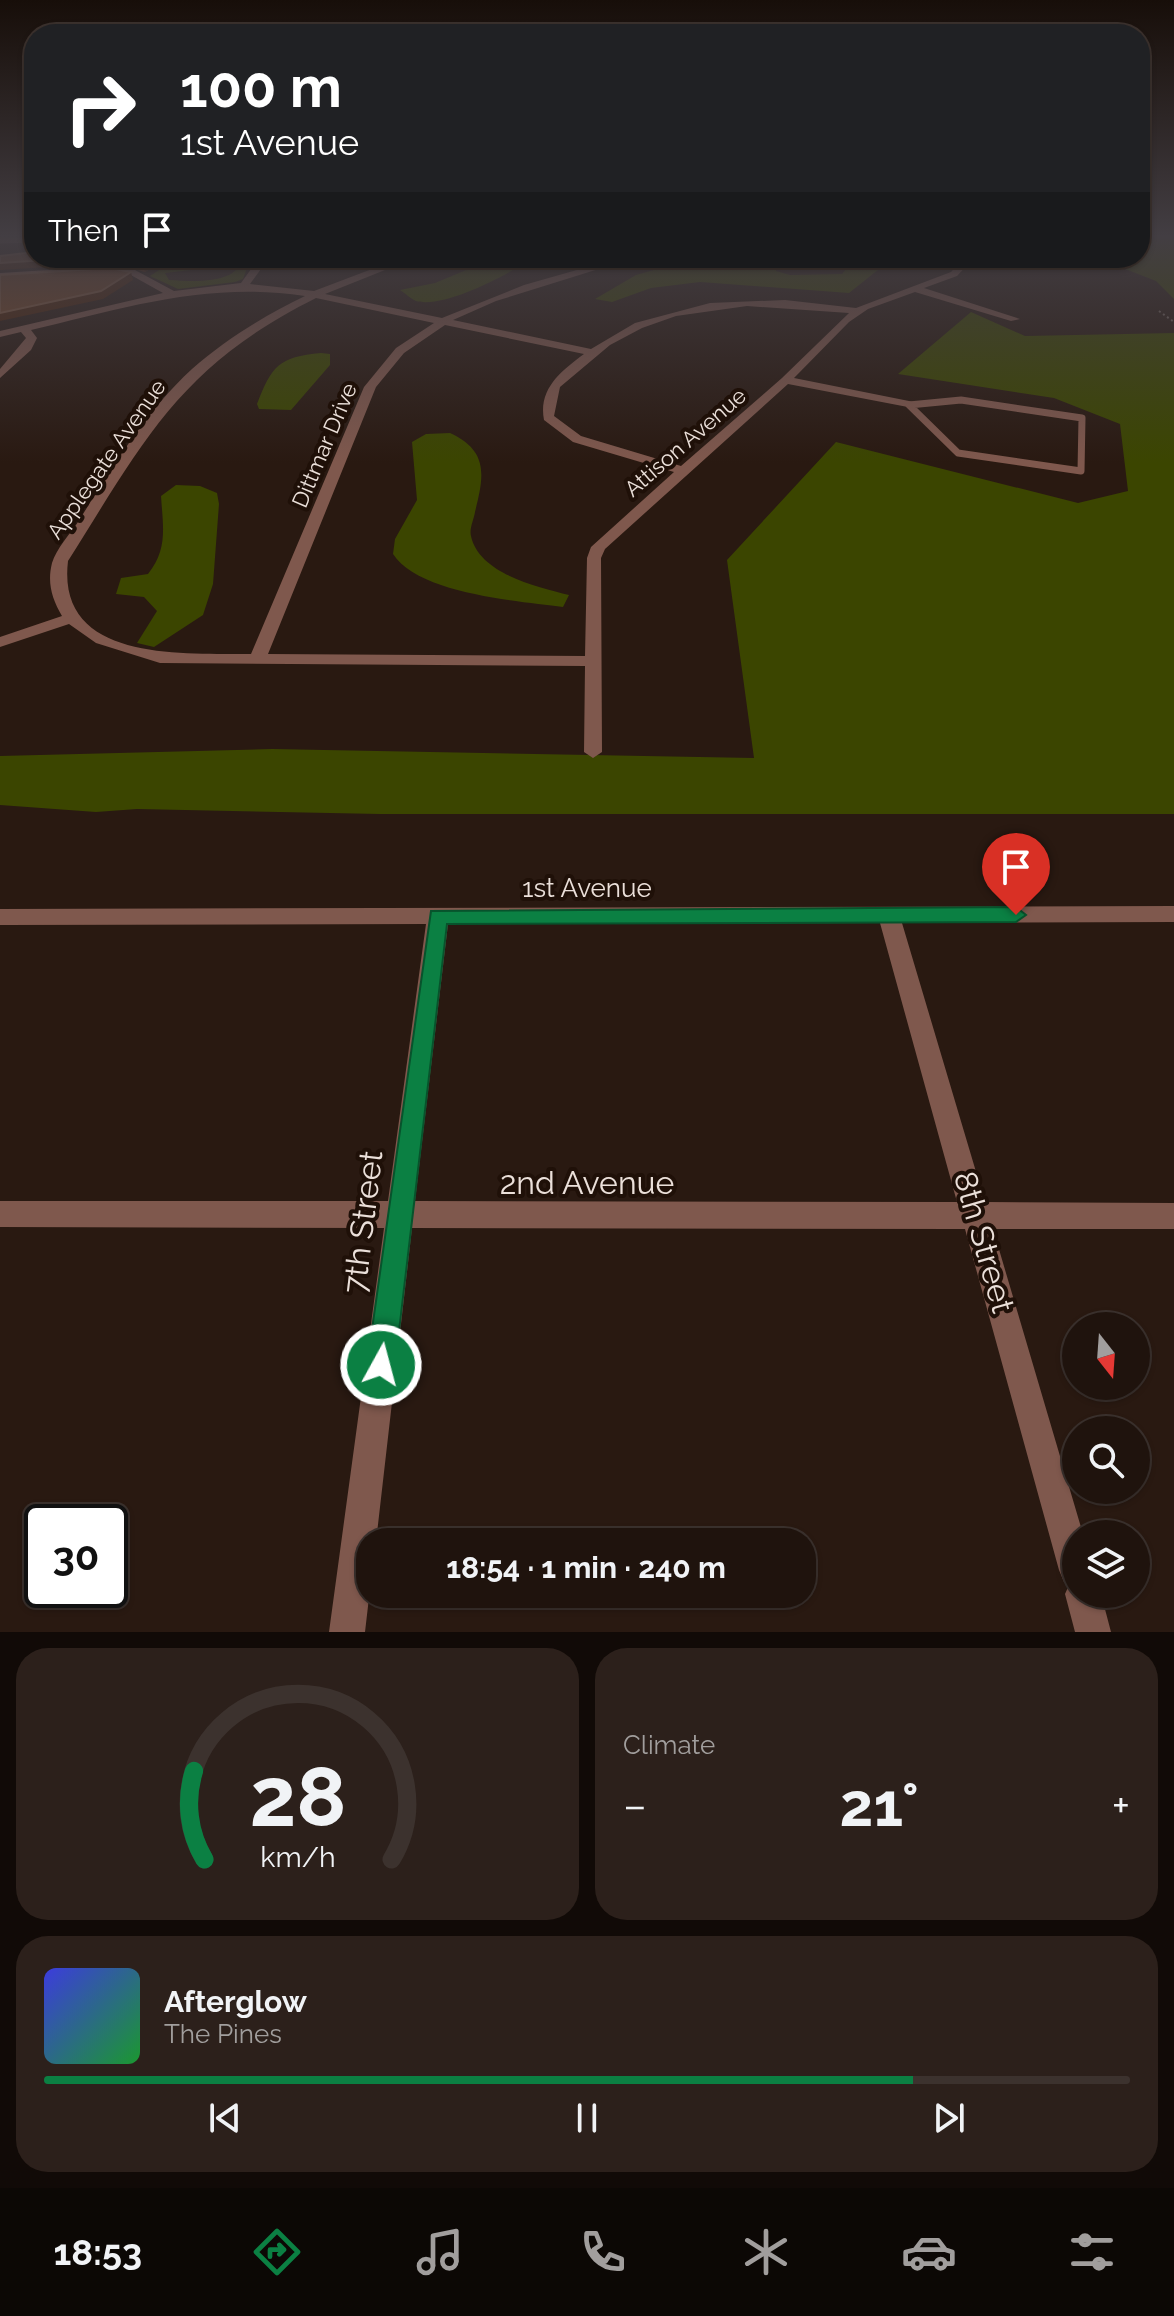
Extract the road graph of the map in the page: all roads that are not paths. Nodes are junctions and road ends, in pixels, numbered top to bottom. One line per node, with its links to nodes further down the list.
1 (99, 311): 10 (street)
2 (280, 311): 17 (street, Applegate Avenue)
3 (396, 311): 9 (street)
4 (466, 311): 9 (street, Dittmar Drive)
5 (692, 311): 12 (street)
6 (858, 311): 14 (street, Attison Avenue)
7 (989, 311): 8 (street)
8 (1015, 319)
9 (444, 321): 12 (street); 19 (street, Dittmar Drive)
10 (24, 329): 11 (street); 13 (street)
11 (0, 334)
12 (591, 352): 16 (street)
13 (0, 375)
14 (786, 380): 15 (street); 16 (street, Attison Avenue)
15 (909, 405): 15 (lane)
16 (684, 471): 20 (street, Attison Avenue)
17 (71, 618): 18 (street); 19 (street)
18 (0, 642)
19 (257, 659): 20 (street)
20 (593, 661): 21 (street, Attison Avenue)
21 (593, 752)
22 (1174, 914): 23 (street, 1st Avenue)
23 (889, 915): 24 (street, 1st Avenue); 27 (street, 8th Street)
24 (438, 916): 25 (street, 1st Avenue); 29 (street, 7th Street)
25 (0, 917)
26 (0, 1214): 29 (street, 2nd Avenue)
27 (977, 1216): 28 (street, 2nd Avenue); 29 (street, 2nd Avenue); 30 (street, 8th Street)
28 (1174, 1216)
29 (399, 1217): 32 (street, 7th Street)
30 (1062, 1520)
31 (1087, 1608): 33 (street)
32 (347, 1632)
33 (1093, 1632)

